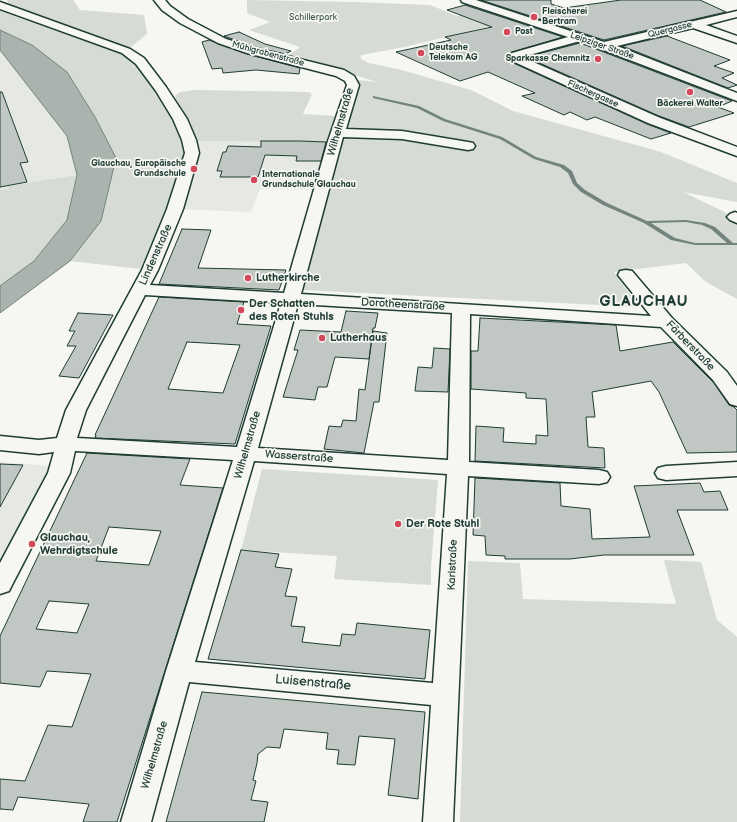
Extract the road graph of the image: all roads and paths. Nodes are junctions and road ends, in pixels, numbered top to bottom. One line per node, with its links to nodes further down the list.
1 (159, 0): 9 (street, Mühlgrabenstraße)
2 (466, 0): 6 (street, Leipziger Straße)
3 (0, 5): 15 (street, Lindenstraße)
4 (737, 14): 5 (street, Quergasse)
5 (693, 24): 7 (street); 8 (street, Quergasse)
6 (578, 38): 8 (street, Leipziger Straße); 13 (street, Fischergasse)
7 (737, 40)
8 (603, 45): 10 (street, Leipziger Straße)
9 (340, 73): 11 (street, Wilhelmstraße)
10 (737, 97)
11 (338, 133): 12 (street); 16 (street, Wilhelmstraße)
12 (468, 146)
13 (737, 152)
14 (626, 275): 18 (street, Färberstraße)
15 (140, 290): 16 (street, Dorotheenstraße); 22 (street, Lindenstraße)
16 (290, 299): 17 (street, Dorotheenstraße); 23 (street, Wilhelmstraße)
17 (461, 308): 18 (street, Dorotheenstraße); 24 (street, Karlstraße)
18 (666, 322): 19 (street, Färberstraße)
19 (728, 380): 20 (street, Färberstraße)
20 (737, 400)
21 (0, 443): 22 (street, Wasserstraße)
22 (65, 444): 23 (street, Wasserstraße); 28 (street, Lindenstraße)
23 (245, 454): 24 (street, Wasserstraße); 29 (street, Wilhelmstraße)
24 (458, 468): 27 (street, Wasserstraße); 30 (street, Karlstraße)
25 (737, 469): 26 (street)
26 (666, 473)
27 (599, 476)
28 (0, 584)
29 (179, 671): 30 (street, Luisenstraße); 31 (street, Wilhelmstraße)
30 (446, 695): 32 (street, Karlstraße)
31 (136, 822)
32 (438, 822)

